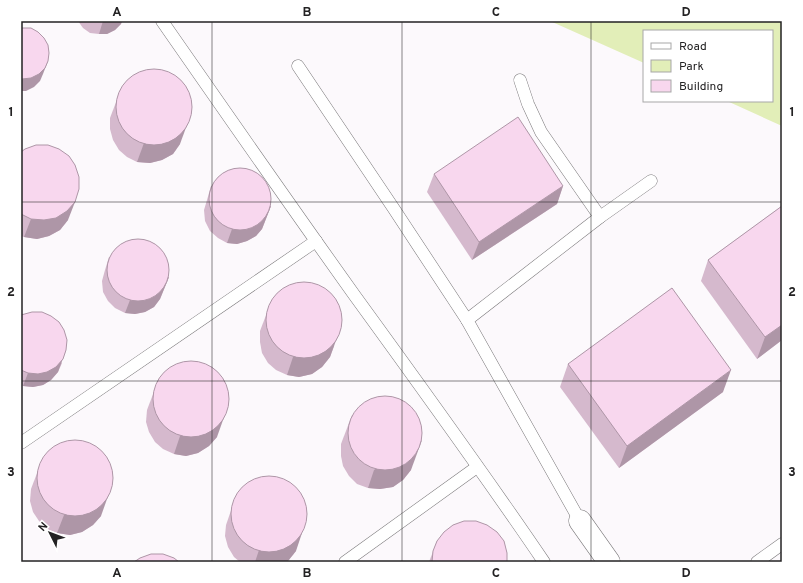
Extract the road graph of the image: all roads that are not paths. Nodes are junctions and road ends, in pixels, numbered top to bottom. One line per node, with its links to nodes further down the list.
1 (162, 21): 6 (lane)
2 (298, 66): 7 (lane)
3 (520, 80): 5 (lane)
4 (650, 181): 5 (lane)
5 (600, 217): 7 (lane)
6 (316, 241): 8 (lane); 9 (lane)
7 (467, 320): 10 (lane)
8 (21, 442)
9 (478, 467): 12 (lane); 13 (lane)
10 (580, 521): 14 (street)
11 (782, 544): 15 (lane)
12 (345, 562)
13 (544, 562)
14 (609, 562)
15 (757, 562)

